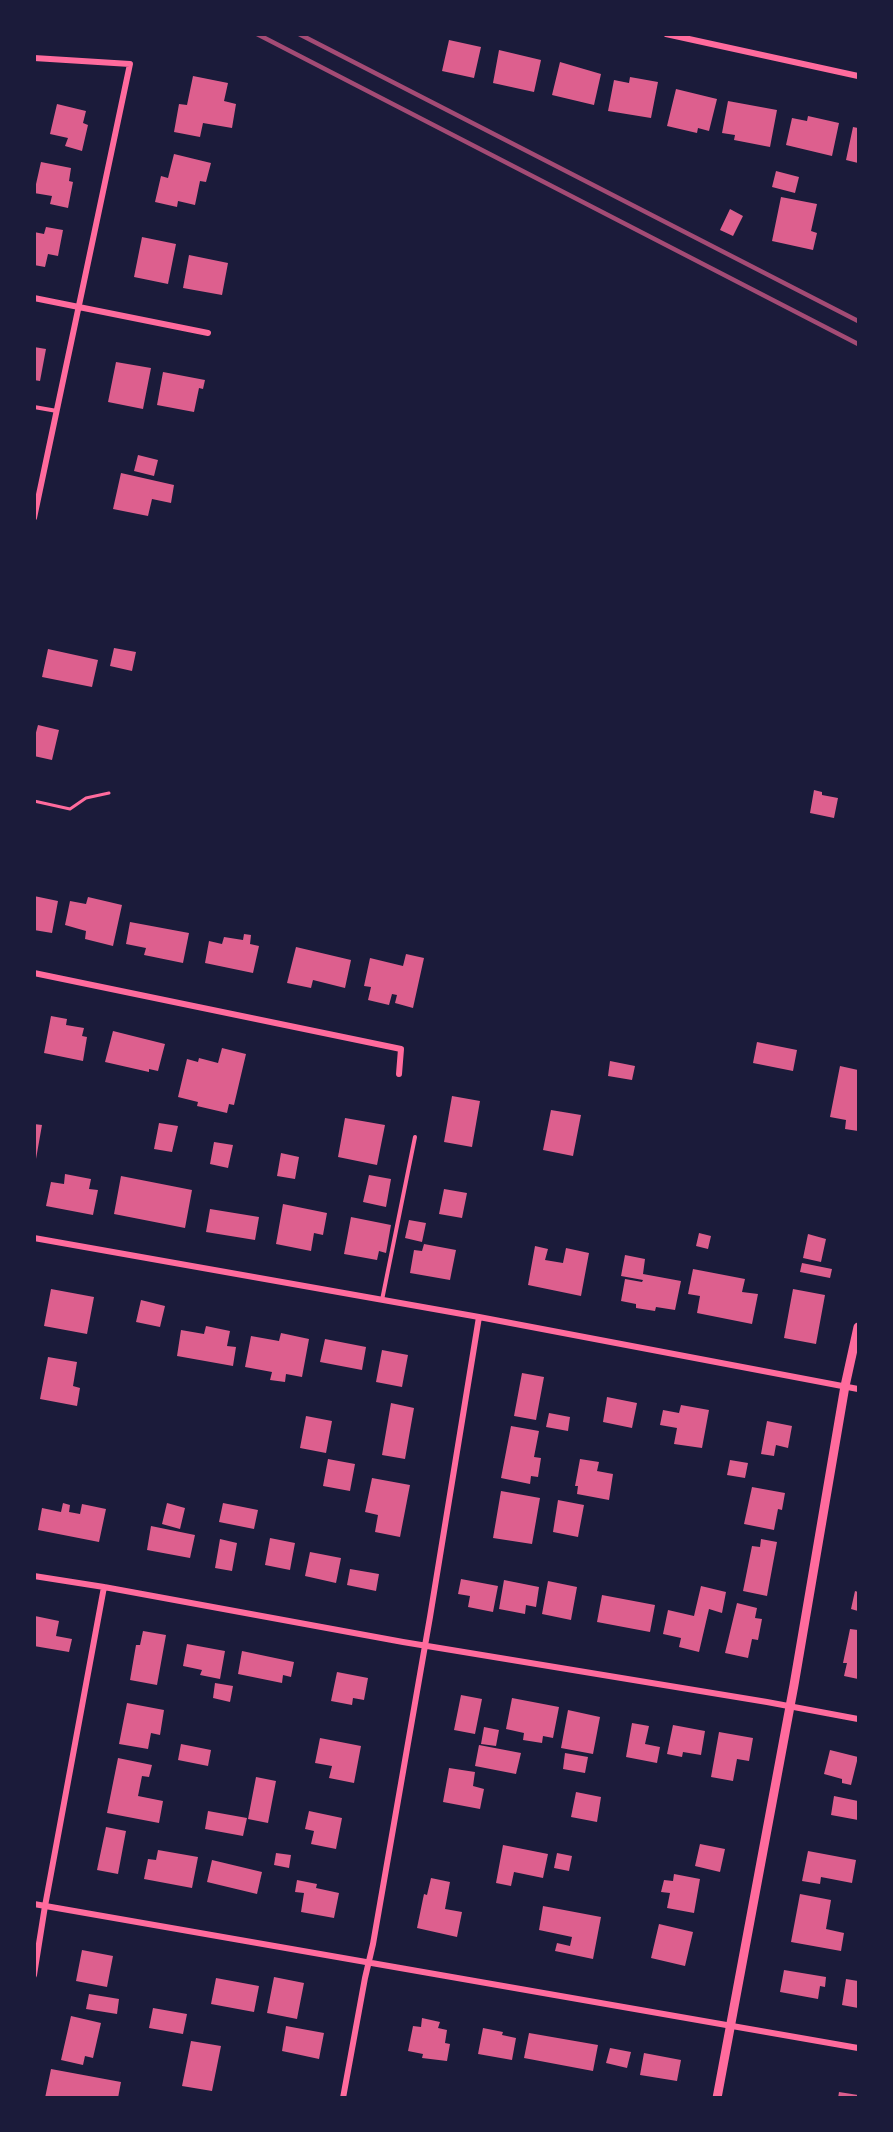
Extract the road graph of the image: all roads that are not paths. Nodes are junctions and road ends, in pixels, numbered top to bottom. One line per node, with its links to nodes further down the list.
1 (666, 34): 3 (street)
2 (34, 58): 5 (street)
3 (858, 76)
4 (34, 298): 5 (street)
5 (79, 307): 6 (street); 8 (street)
6 (208, 333)
7 (34, 407): 8 (lane)
8 (57, 411): 9 (street)
9 (34, 518)
10 (34, 973): 11 (street)
11 (399, 1074)
12 (415, 1137): 14 (lane)
13 (34, 1238): 14 (street)
14 (382, 1300): 15 (street)
15 (479, 1317): 17 (street); 21 (street)
16 (858, 1327): 17 (street)
17 (844, 1386): 18 (street); 22 (street)
18 (858, 1389)
19 (34, 1576): 20 (street)
20 (104, 1587): 21 (street); 25 (street)
21 (425, 1645): 22 (street); 26 (street)
22 (789, 1706): 23 (street); 28 (street)
23 (858, 1719)
24 (34, 1904): 25 (street)
25 (45, 1906): 26 (street); 27 (street)
26 (369, 1961): 28 (street); 30 (street)
27 (34, 1975)
28 (729, 2025): 29 (street); 31 (street)
29 (858, 2048)
30 (342, 2097)
31 (717, 2097)

